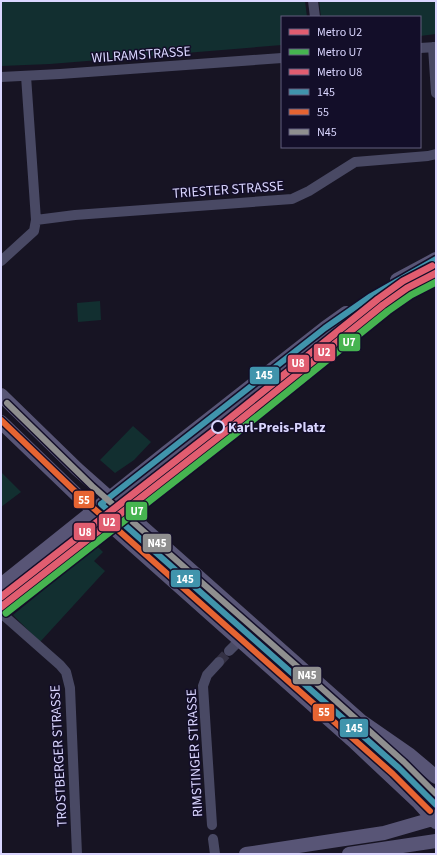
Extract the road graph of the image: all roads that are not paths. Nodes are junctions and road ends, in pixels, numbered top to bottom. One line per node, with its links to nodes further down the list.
1 (313, 1): 2 (street)
2 (315, 16)
3 (435, 47): 4 (street); 8 (street)
4 (421, 48)
5 (281, 58): 6 (street, WILRAMSTRASSE)
6 (26, 76): 7 (street, WILRAMSTRASSE); 10 (street)
7 (1, 77)
8 (436, 93)
9 (436, 154): 10 (street, TRIESTER STRASSE)
10 (36, 220): 12 (street)
11 (436, 259): 16 (main road)
12 (1, 261)
13 (436, 271): 16 (main road)
14 (1, 395): 16 (main road)
15 (1, 422): 17 (main road)
16 (115, 502): 17 (main road); 23 (main road)
17 (98, 515): 18 (main road); 19 (main road); 20 (main road)
18 (1, 585)
19 (2, 611): 28 (street, TROSTBERGER STRASSE)
20 (240, 640): 21 (street); 24 (main road)
21 (229, 651)
22 (219, 662): 25 (street, RIMSTINGER STRASSE)
23 (436, 777)
24 (435, 819): 30 (main road)
25 (212, 825)
26 (213, 839): 29 (street)
27 (436, 841): 31 (main road)
28 (77, 854)
29 (215, 854)
30 (246, 854)
31 (349, 854)

